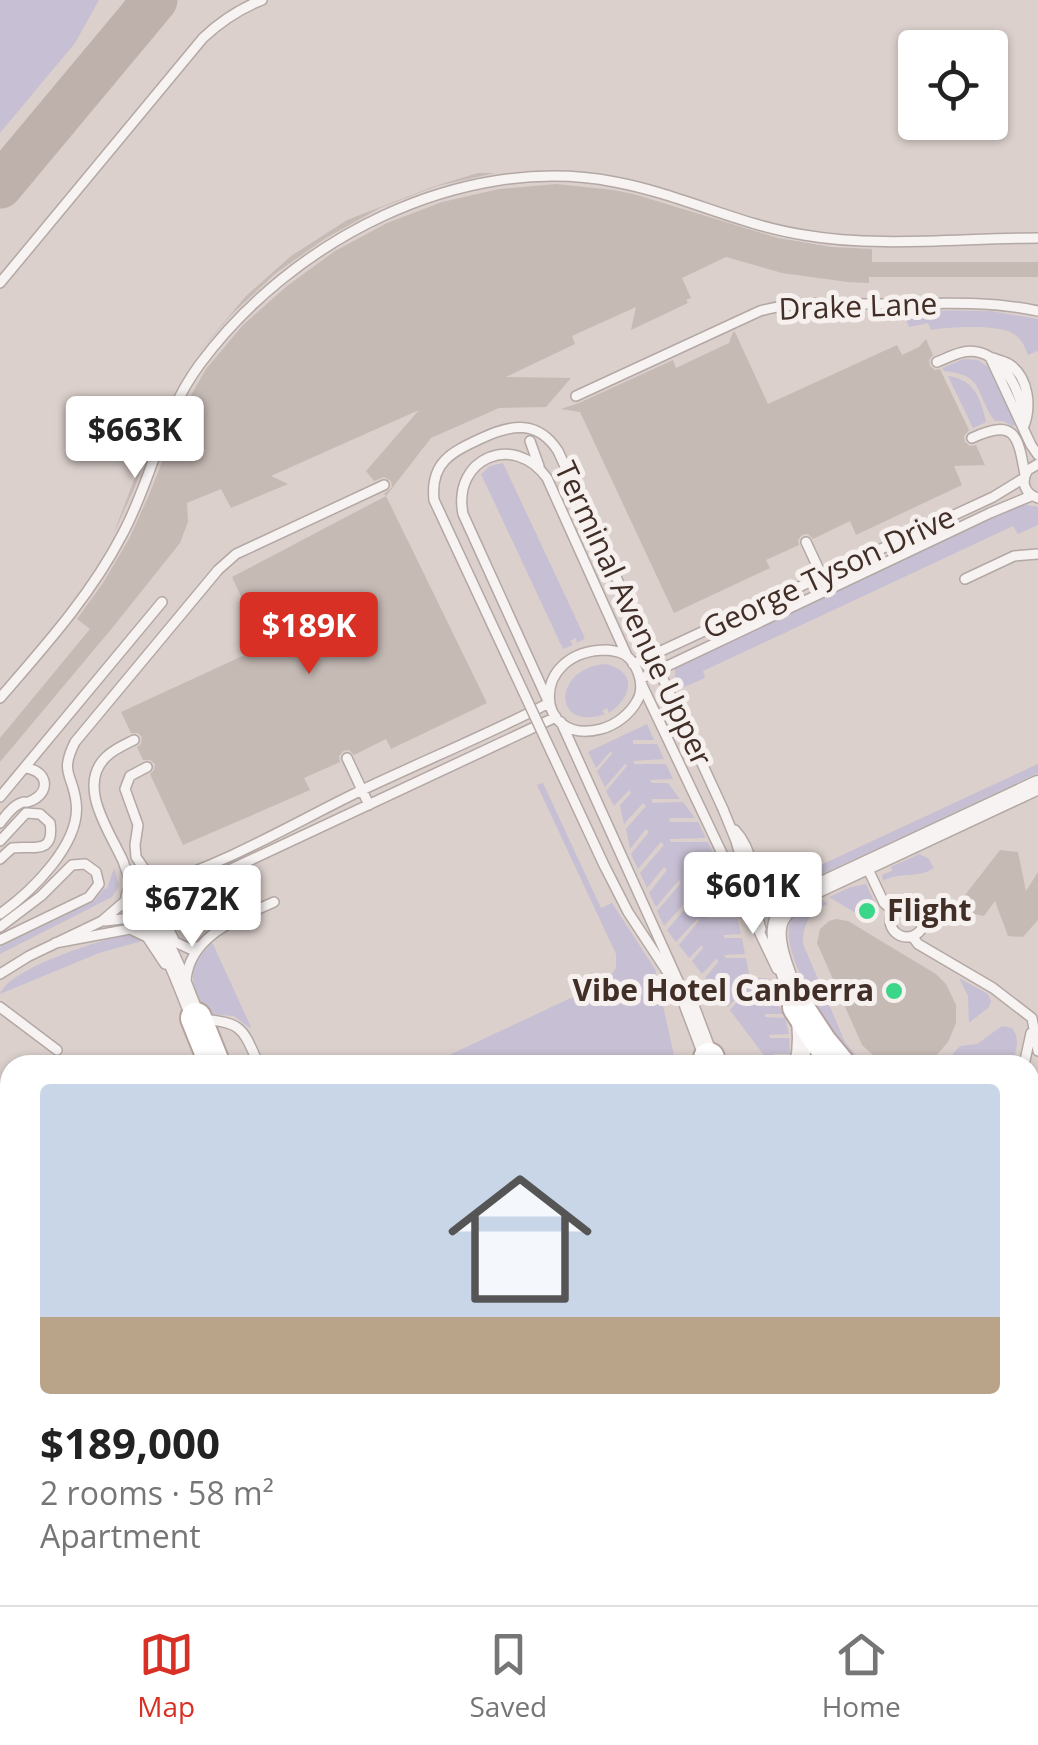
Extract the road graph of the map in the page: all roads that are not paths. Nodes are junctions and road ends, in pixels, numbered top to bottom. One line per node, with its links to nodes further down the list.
1 (262, 0): 3 (lane)
2 (1038, 238): 25 (lane)
3 (0, 283)
4 (1038, 310): 7 (lane, Drake Lane)
5 (990, 358): 6 (lane); 8 (lane); 8 (lane)
6 (937, 362)
7 (576, 396)
8 (1024, 428): 11 (lane)
9 (972, 438): 14 (lane)
10 (530, 441): 13 (lane)
11 (1038, 455)
12 (1038, 464): 14 (lane, George Tyson Drive)
13 (540, 468): 23 (lane); 26 (lane)
14 (1025, 476): 16 (lane); 19 (lane, George Tyson Drive)
15 (384, 485): 47 (lane)
16 (1035, 497): 21 (lane, George Tyson Drive)
17 (806, 542): 19 (lane)
18 (1038, 554): 20 (lane)
19 (822, 577): 21 (lane); 23 (lane, George Tyson Drive)
20 (965, 579)
21 (828, 589): 24 (lane, George Tyson Drive)
22 (162, 602): 31 (lane)
23 (630, 660): 24 (lane); 26 (lane)
24 (640, 681): 27 (lane); 55 (lane)
25 (0, 698)
26 (549, 702): 27 (lane); 33 (lane)
27 (558, 720): 35 (lane); 57 (lane)
28 (134, 740): 43 (lane)
29 (347, 758): 33 (lane)
30 (147, 767): 41 (lane)
31 (24, 768): 34 (lane); 36 (lane)
32 (1038, 785): 40 (street)
33 (361, 790): 35 (lane); 41 (lane)
34 (0, 797)
35 (369, 805): 45 (lane)
36 (0, 824)
37 (729, 825): 42 (lane); 55 (lane); 57 (lane, Terminal Avenue Upper, bridge)
38 (0, 842): 39 (lane)
39 (0, 859)
40 (866, 866): 42 (street); 46 (lane)
41 (156, 884): 43 (street); 45 (street)
42 (807, 893): 58 (street)
43 (131, 894): 48 (street); 49 (lane)
44 (274, 902): 54 (lane)
45 (166, 908): 48 (street); 54 (lane)
46 (893, 911): 51 (lane); 51 (lane)
47 (0, 914)
48 (141, 918): 49 (lane); 60 (street)
49 (102, 921): 53 (lane)
50 (0, 928): 52 (lane)
51 (912, 936): 61 (lane)
52 (0, 940)
53 (56, 943): 56 (lane); 60 (lane)
54 (204, 943): 60 (lane)
55 (774, 964): 58 (lane)
56 (0, 974)
57 (689, 1005): 66 (street)
58 (798, 1006): 67 (street); 68 (main road); 69 (main road)
59 (0, 1007): 62 (lane)
60 (194, 1012): 64 (main road); 65 (lane)
61 (1032, 1026): 63 (lane); 70 (lane)
62 (57, 1050)
63 (1038, 1053)
64 (211, 1055)
65 (255, 1055)
66 (708, 1055)
67 (800, 1055)
68 (820, 1055)
69 (832, 1055)
70 (1026, 1055)

